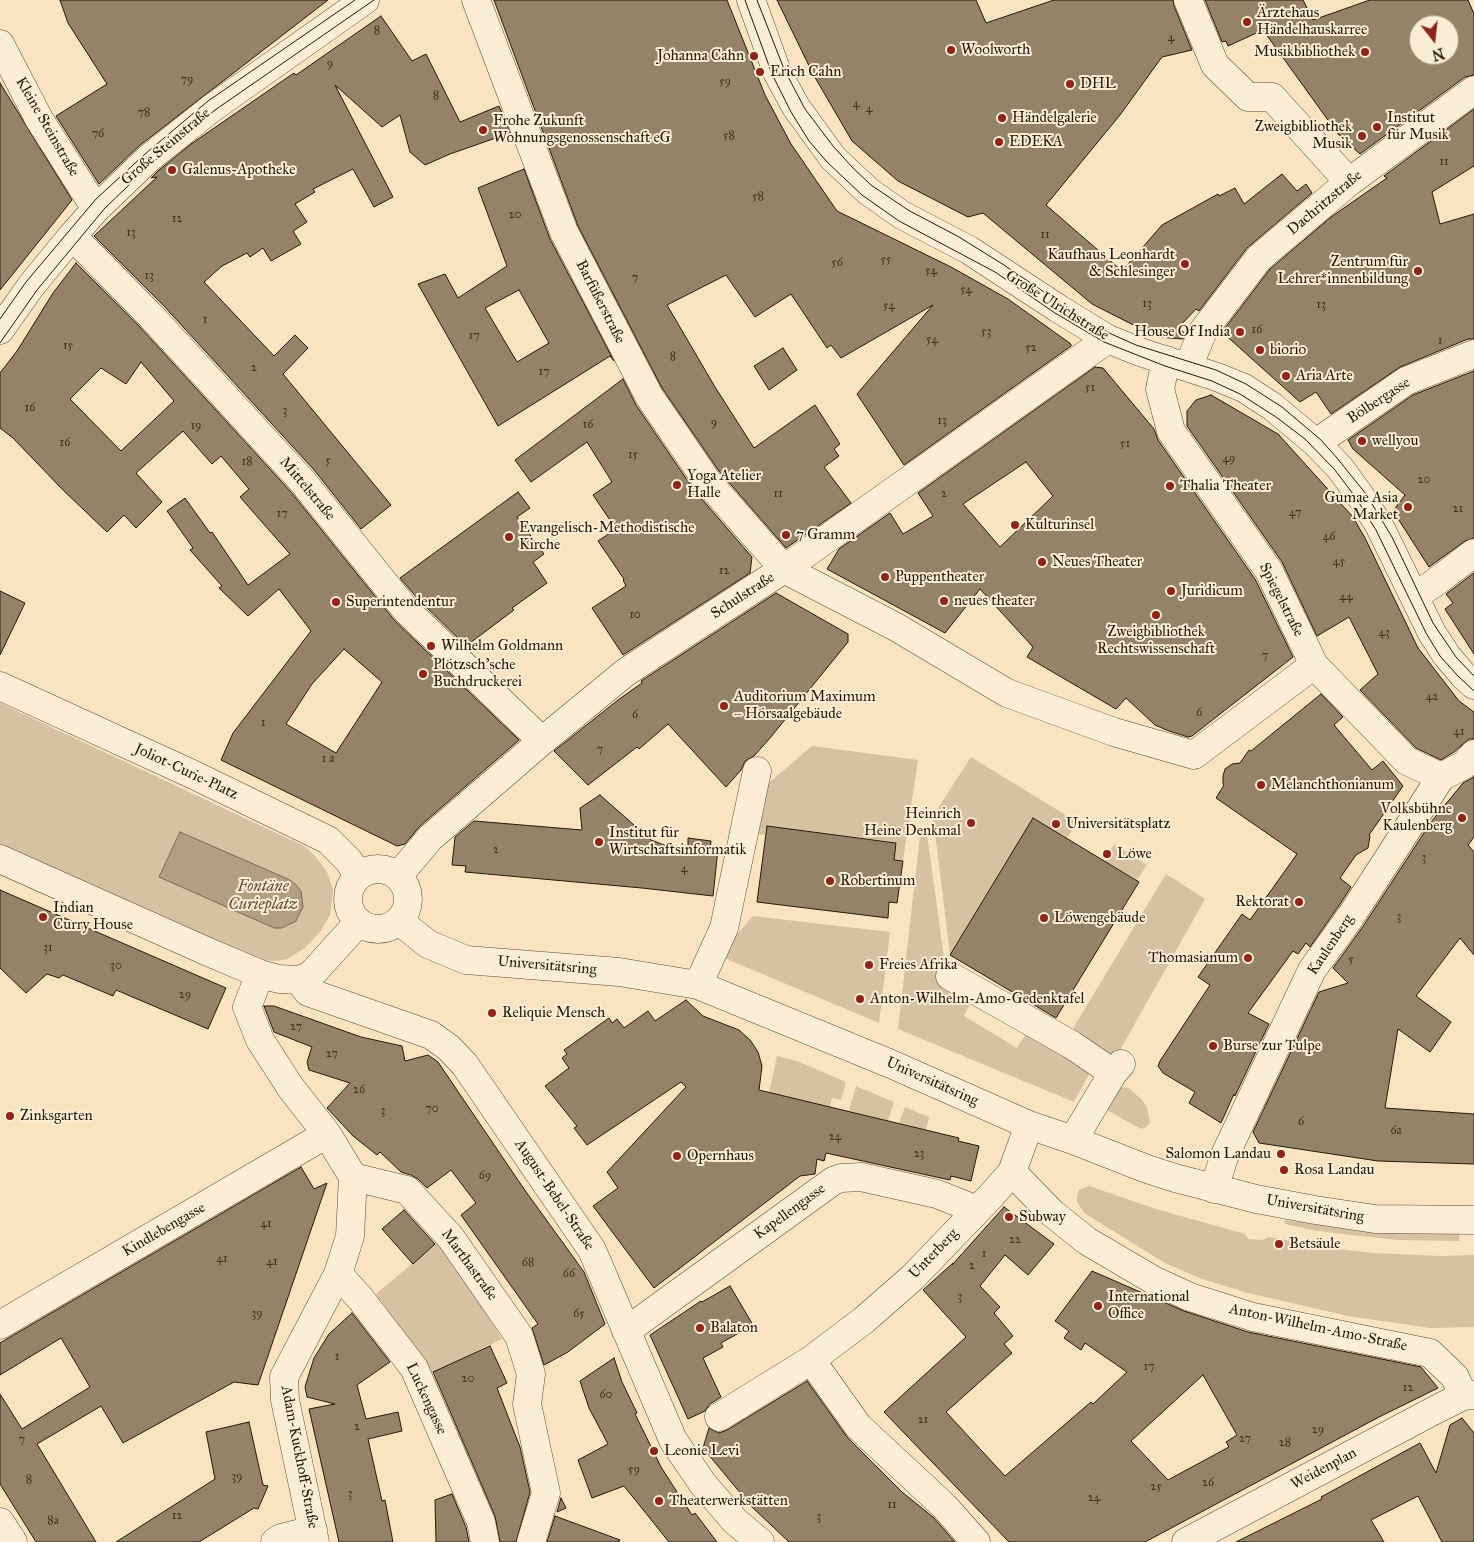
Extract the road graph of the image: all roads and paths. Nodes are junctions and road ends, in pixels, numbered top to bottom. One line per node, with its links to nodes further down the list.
1 (365, 0): 8 (street, Große Steinstraße)
2 (476, 0): 16 (street, Barfüßerstraße)
3 (751, 0): 11 (street, Große Ulrichstraße)
4 (1188, 0): 7 (street)
5 (0, 44): 8 (street, Kleine Steinstraße)
6 (1474, 90): 7 (street, Dachritzstraße)
7 (1349, 182): 13 (street, Dachritzstraße)
8 (96, 209): 9 (street, Große Steinstraße)
9 (72, 236): 10 (street, Große Steinstraße); 21 (street, Mittelstraße)
10 (0, 330)
11 (1108, 339): 13 (street, Große Ulrichstraße); 16 (street, Schulstraße)
12 (1474, 354): 14 (street, Bölbergasse)
13 (1177, 364): 14 (street, Große Ulrichstraße); 18 (street, Spiegelstraße)
14 (1316, 443): 17 (street, Große Ulrichstraße)
15 (1474, 553): 17 (street)
16 (784, 569): 18 (street); 21 (street, Schulstraße)
17 (1415, 596): 19 (street, Große Ulrichstraße)
18 (1314, 665): 24 (street, Spiegelstraße)
19 (1474, 684)
20 (0, 686): 26 (street, Joliot-Curie-Platz)
21 (542, 741): 27 (street, Schulstraße)
22 (1474, 754): 24 (street, Kaulenberg)
23 (757, 770): 33 (street)
24 (1441, 777): 39 (street, Kaulenberg)
25 (0, 859): 30 (street)
26 (358, 876): 27 (street); 29 (street)
27 (398, 876): 28 (street)
28 (399, 921): 29 (street); 33 (street, Universitätsring)
29 (359, 922): 32 (street)
30 (260, 974): 32 (street); 35 (street)
31 (950, 976): 36 (street)
32 (299, 980): 44 (street, August-Bebel-Straße)
33 (698, 985): 34 (street, Universitätsring)
34 (1029, 1125): 36 (street, Universitätsring); 37 (street, Unterberg)
35 (327, 1134): 38 (street); 43 (street, Kindlebengasse)
36 (1073, 1140): 39 (street, Universitätsring)
37 (1012, 1172): 40 (street, Unterberg); 46 (street, Anton-Wilhelm-Amo-Straße)
38 (353, 1177): 42 (street, Adam-Kuckhoff-Straße); 53 (street, Marthastraße)
39 (1214, 1189): 41 (street, Universitätsring)
40 (977, 1210): 44 (street, Kapellengasse); 45 (street, Unterberg)
41 (1474, 1220)
42 (338, 1274): 49 (street, Adam-Kuckhoff-Straße); 52 (street, Luckengasse)
43 (0, 1325)
44 (626, 1331): 54 (street, August-Bebel-Straße)
45 (812, 1360): 47 (street, Unterberg); 55 (street)
46 (1469, 1396): 56 (street, Weidenplan)
47 (719, 1417)
48 (0, 1522): 50 (street)
49 (314, 1536): 51 (street)
50 (13, 1542)
51 (275, 1542)
52 (485, 1542)
53 (531, 1542)
54 (760, 1542)
55 (976, 1542)
56 (1186, 1542)

